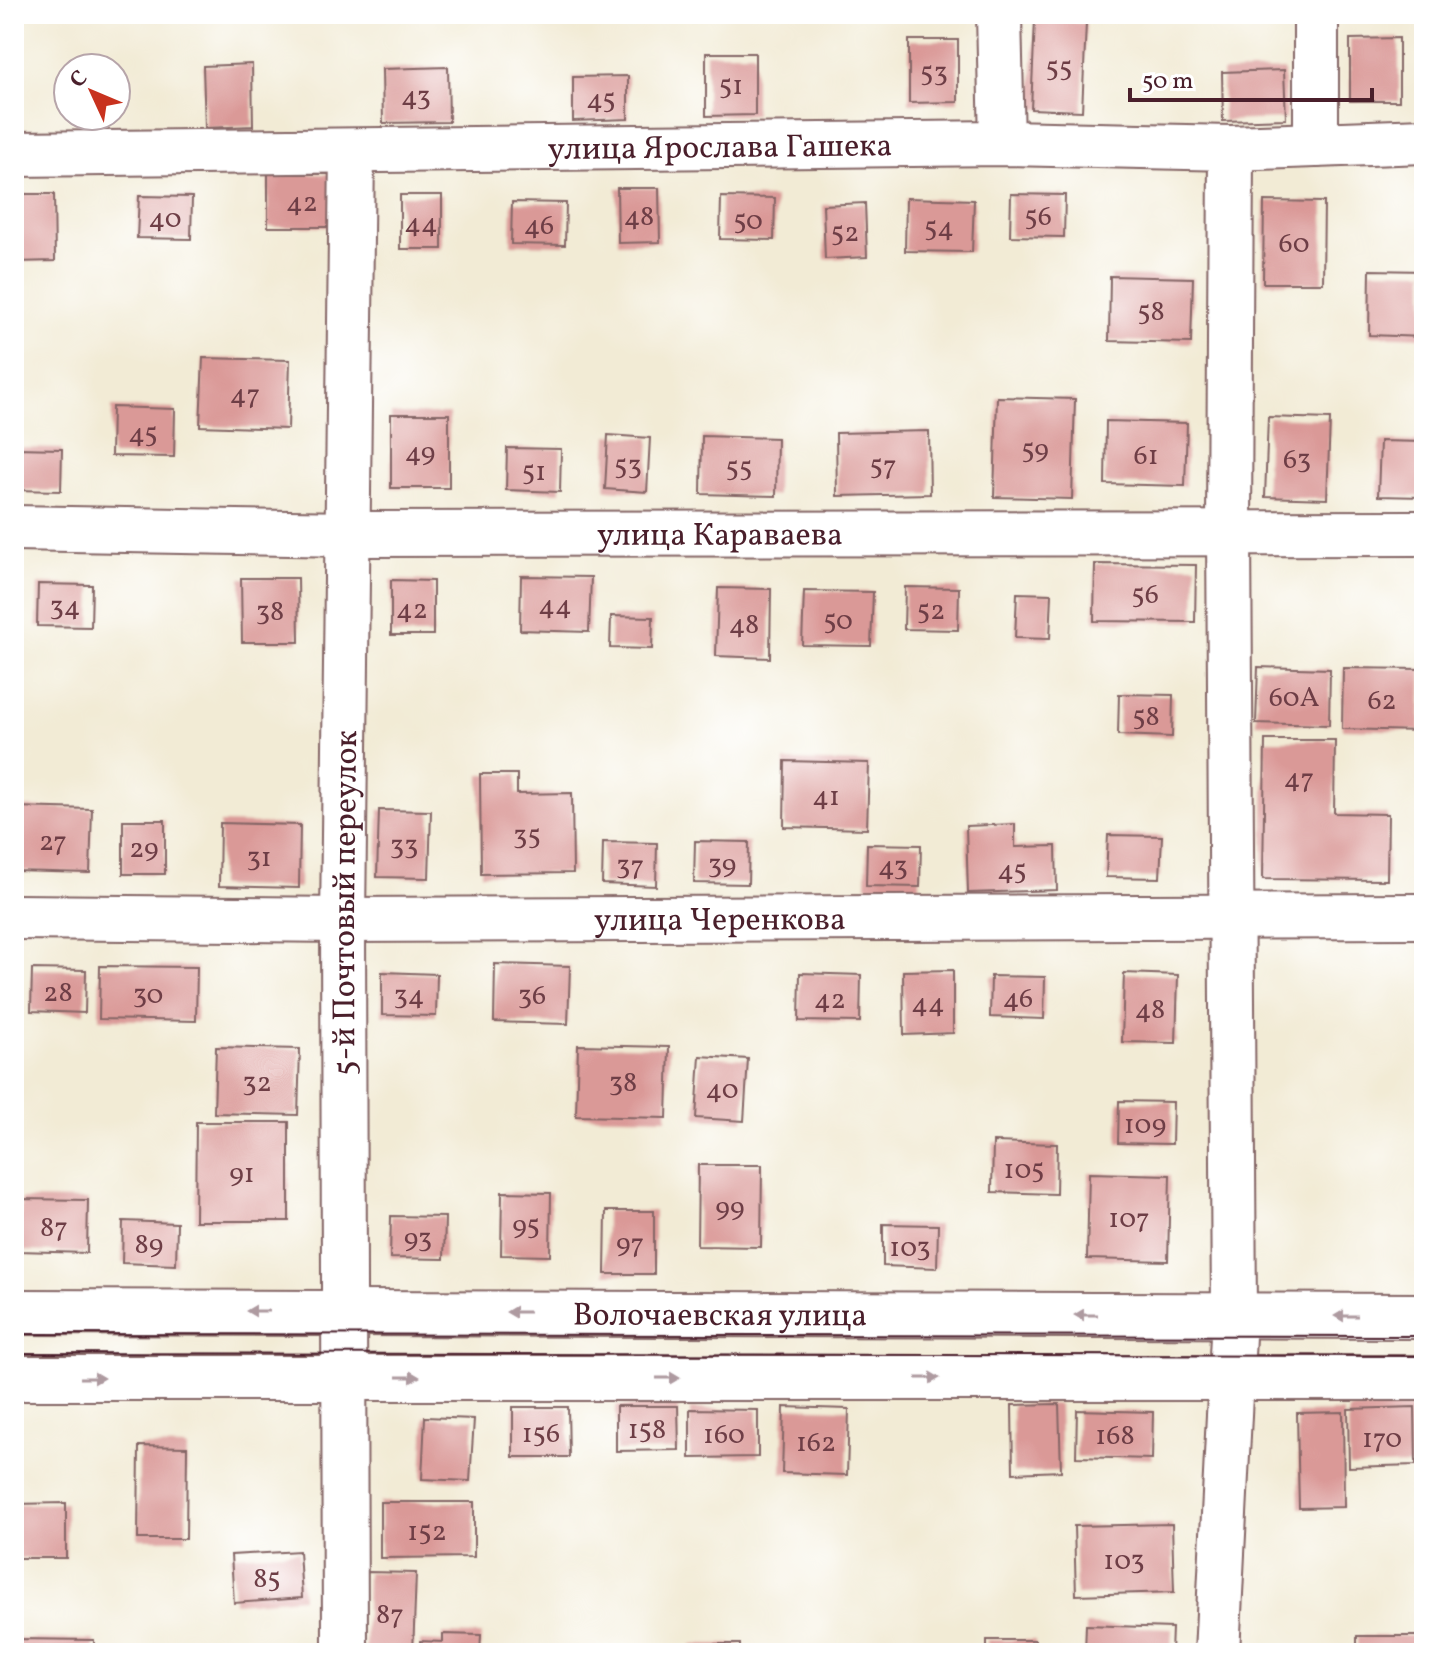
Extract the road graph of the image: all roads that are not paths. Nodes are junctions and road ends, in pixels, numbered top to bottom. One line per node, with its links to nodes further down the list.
1 (999, 14): 4 (street)
2 (1316, 14): 5 (street)
3 (1424, 141): 5 (street, улица Ярослава Гашека)
4 (1002, 143): 6 (street, улица Ярослава Гашека); 7 (street, улица Ярослава Гашека)
5 (1316, 145): 6 (street, улица Ярослава Гашека)
6 (1231, 148): 10 (street)
7 (352, 151): 8 (street, улица Ярослава Гашека); 12 (street, 5-й Почтовый переулок)
8 (14, 154)
9 (14, 528): 12 (street, улица Караваева)
10 (1229, 532): 11 (street, улица Караваева); 12 (street, улица Караваева); 13 (street)
11 (1424, 533)
12 (349, 534): 16 (street, 5-й Почтовый переулок)
13 (1233, 914): 14 (street, улица Черенкова); 16 (street, улица Черенкова); 19 (street)
14 (1424, 916)
15 (14, 917): 16 (street, улица Черенкова)
16 (343, 920): 17 (street, 5-й Почтовый переулок)
17 (343, 1311): 18 (street, Волочаевская улица, one-way to 18); 19 (street, Волочаевская улица, one-way to 17); 21 (street, 5-й Почтовый переулок)
18 (14, 1312)
19 (1234, 1316): 20 (street, Волочаевская улица, one-way to 19); 23 (street)
20 (1424, 1316)
21 (343, 1377): 22 (street, Волочаевская улица, one-way to 21); 23 (street, Волочаевская улица, one-way to 23); 25 (street, 5-й Почтовый переулок)
22 (14, 1378)
23 (1230, 1378): 24 (street, Волочаевская улица); 26 (street)
24 (1424, 1378)
25 (345, 1653)
26 (1217, 1653)

